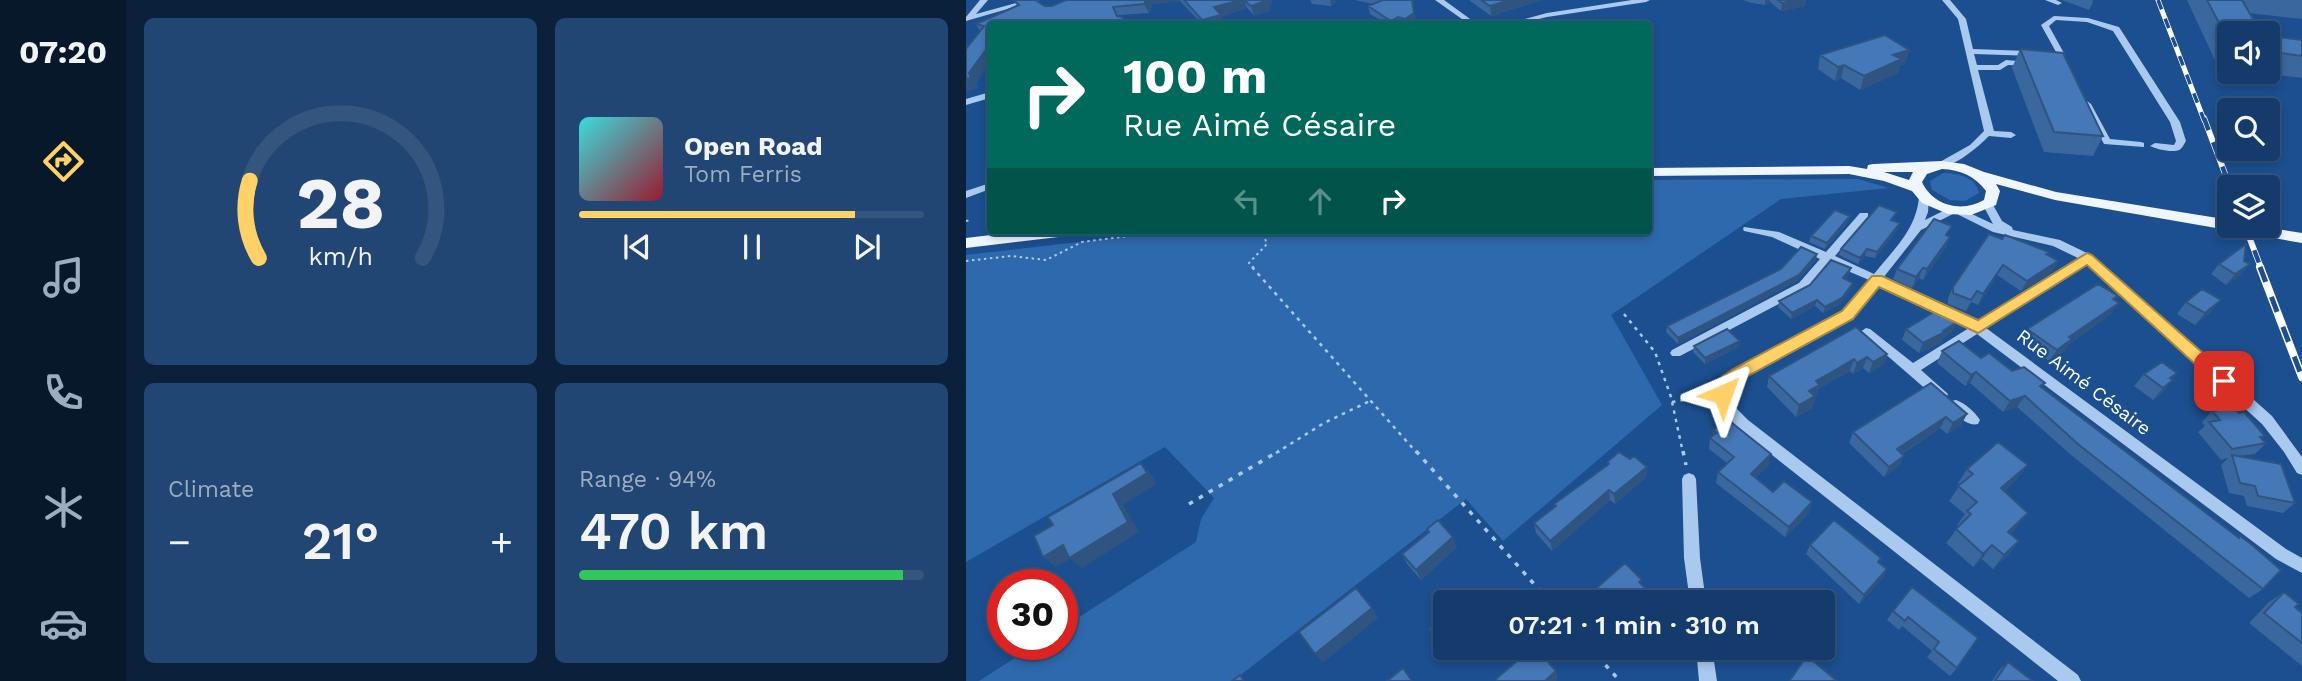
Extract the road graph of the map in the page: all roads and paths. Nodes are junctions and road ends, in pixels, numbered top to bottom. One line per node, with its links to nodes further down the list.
1 (984, 0): 8 (street)
2 (1035, 0): 8 (street)
3 (1439, 0): 9 (street)
4 (1584, 0): 7 (street)
5 (1646, 0): 7 (street)
6 (1946, 0): 11 (street)
7 (1590, 9): 10 (street)
8 (968, 20)
9 (1469, 21)
10 (1523, 21)
11 (1969, 51): 13 (street); 20 (street)
12 (2056, 65): 13 (street)
13 (1973, 67): 17 (street)
14 (987, 96): 16 (street)
15 (2084, 99): 19 (street)
16 (966, 102)
17 (1987, 133): 18 (street); 21 (street)
18 (2011, 135)
19 (2141, 145)
20 (2155, 146)
21 (1973, 147): 22 (street); 25 (street)
22 (1934, 166): 23 (main road); 25 (main road); 27 (main road)
23 (1849, 170): 24 (main road); 27 (main road)
24 (1652, 172)
25 (1977, 174): 29 (main road); 30 (main road)
26 (987, 187): 28 (street)
27 (1920, 192): 31 (main road); 36 (street)
28 (966, 195)
29 (2055, 196): 30 (main road); 35 (main road)
30 (1990, 202): 31 (main road); 42 (street)
31 (1955, 210): 36 (street); 42 (street)
32 (1864, 215): 45 (street)
33 (971, 220): 34 (path)
34 (966, 221)
35 (2217, 224)
36 (1917, 228): 48 (street)
37 (1748, 229): 45 (street, Rue Aimé Césaire)
38 (2280, 234): 43 (main road)
39 (1034, 235): 44 (main road)
40 (1137, 235): 47 (path)
41 (1264, 235): 55 (path)
42 (2017, 235): 46 (street)
43 (2302, 238)
44 (966, 243)
45 (1828, 258): 48 (street, Rue Aimé Césaire); 52 (street)
46 (2087, 258): 50 (street); 58 (street)
47 (966, 261)
48 (1877, 280): 50 (street, Rue Aimé Césaire); 54 (street)
49 (1624, 314): 56 (path)
50 (1978, 327): 53 (street); 61 (street, Rue Aimé Césaire)
51 (1866, 332): 53 (street)
52 (1676, 353)
53 (1912, 370): 57 (street)
54 (1723, 394): 56 (path); 68 (street)
55 (1372, 400): 60 (path); 62 (path)
56 (1672, 402): 59 (path)
57 (1973, 420)
58 (2302, 469)
59 (1689, 479): 63 (street)
60 (1189, 504)
61 (2302, 566)
62 (1539, 590)
63 (1696, 590)
64 (1601, 660): 66 (path)
65 (1705, 660): 67 (street)
66 (1620, 681)
67 (1708, 681)
68 (2073, 681)

